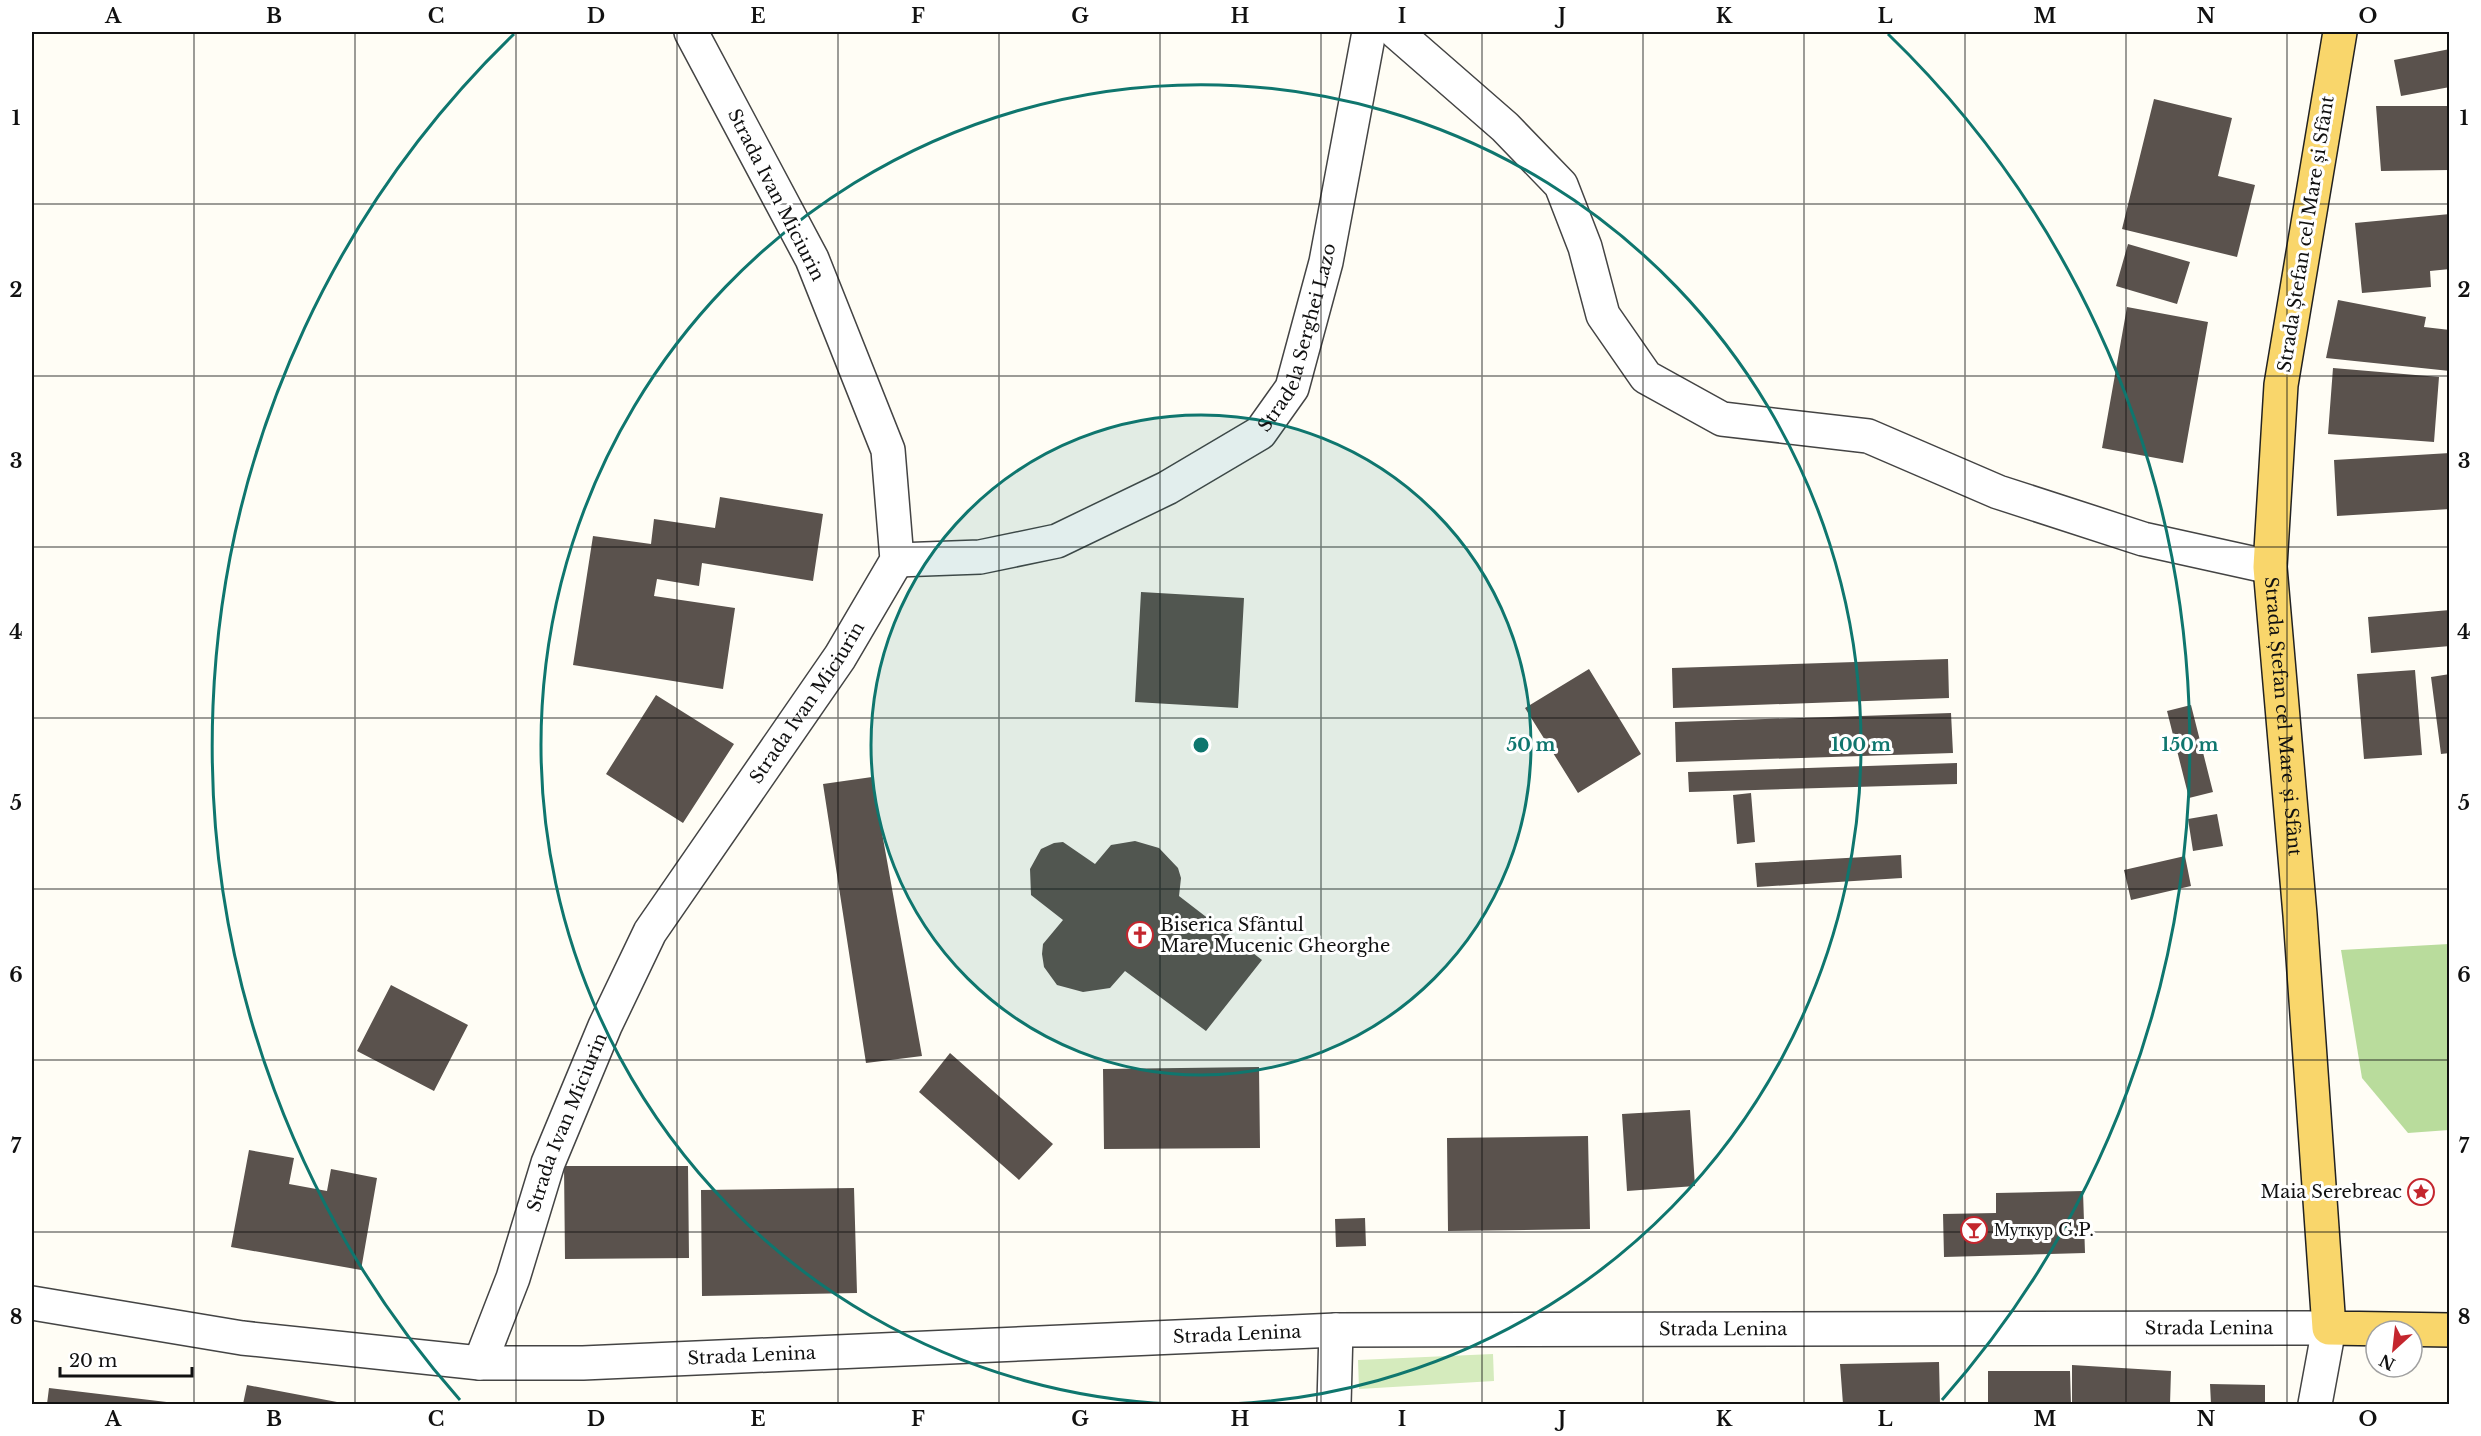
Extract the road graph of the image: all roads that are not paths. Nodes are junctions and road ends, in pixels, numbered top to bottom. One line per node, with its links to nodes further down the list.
1 (691, 32): 5 (street, Strada Ivan Miciurin)
2 (1368, 32): 5 (street, Stradela Serghei Lazo)
3 (1396, 32): 6 (street)
4 (2340, 32): 6 (main road, Strada Ștefan cel Mare și Sfânt)
5 (897, 560): 11 (street, Strada Ivan Miciurin)
6 (2270, 567): 8 (main road, Strada Ștefan cel Mare și Sfânt)
7 (32, 1303): 11 (street, Strada Lenina)
8 (2329, 1328): 9 (main road, Strada Lenina); 10 (street, Strada Lenina); 13 (street, Strada Ștefan cel Mare și Sfânt)
9 (2450, 1329)
10 (1336, 1330): 11 (street, Strada Lenina); 12 (street)
11 (480, 1363)
12 (1334, 1404)
13 (2315, 1404)

